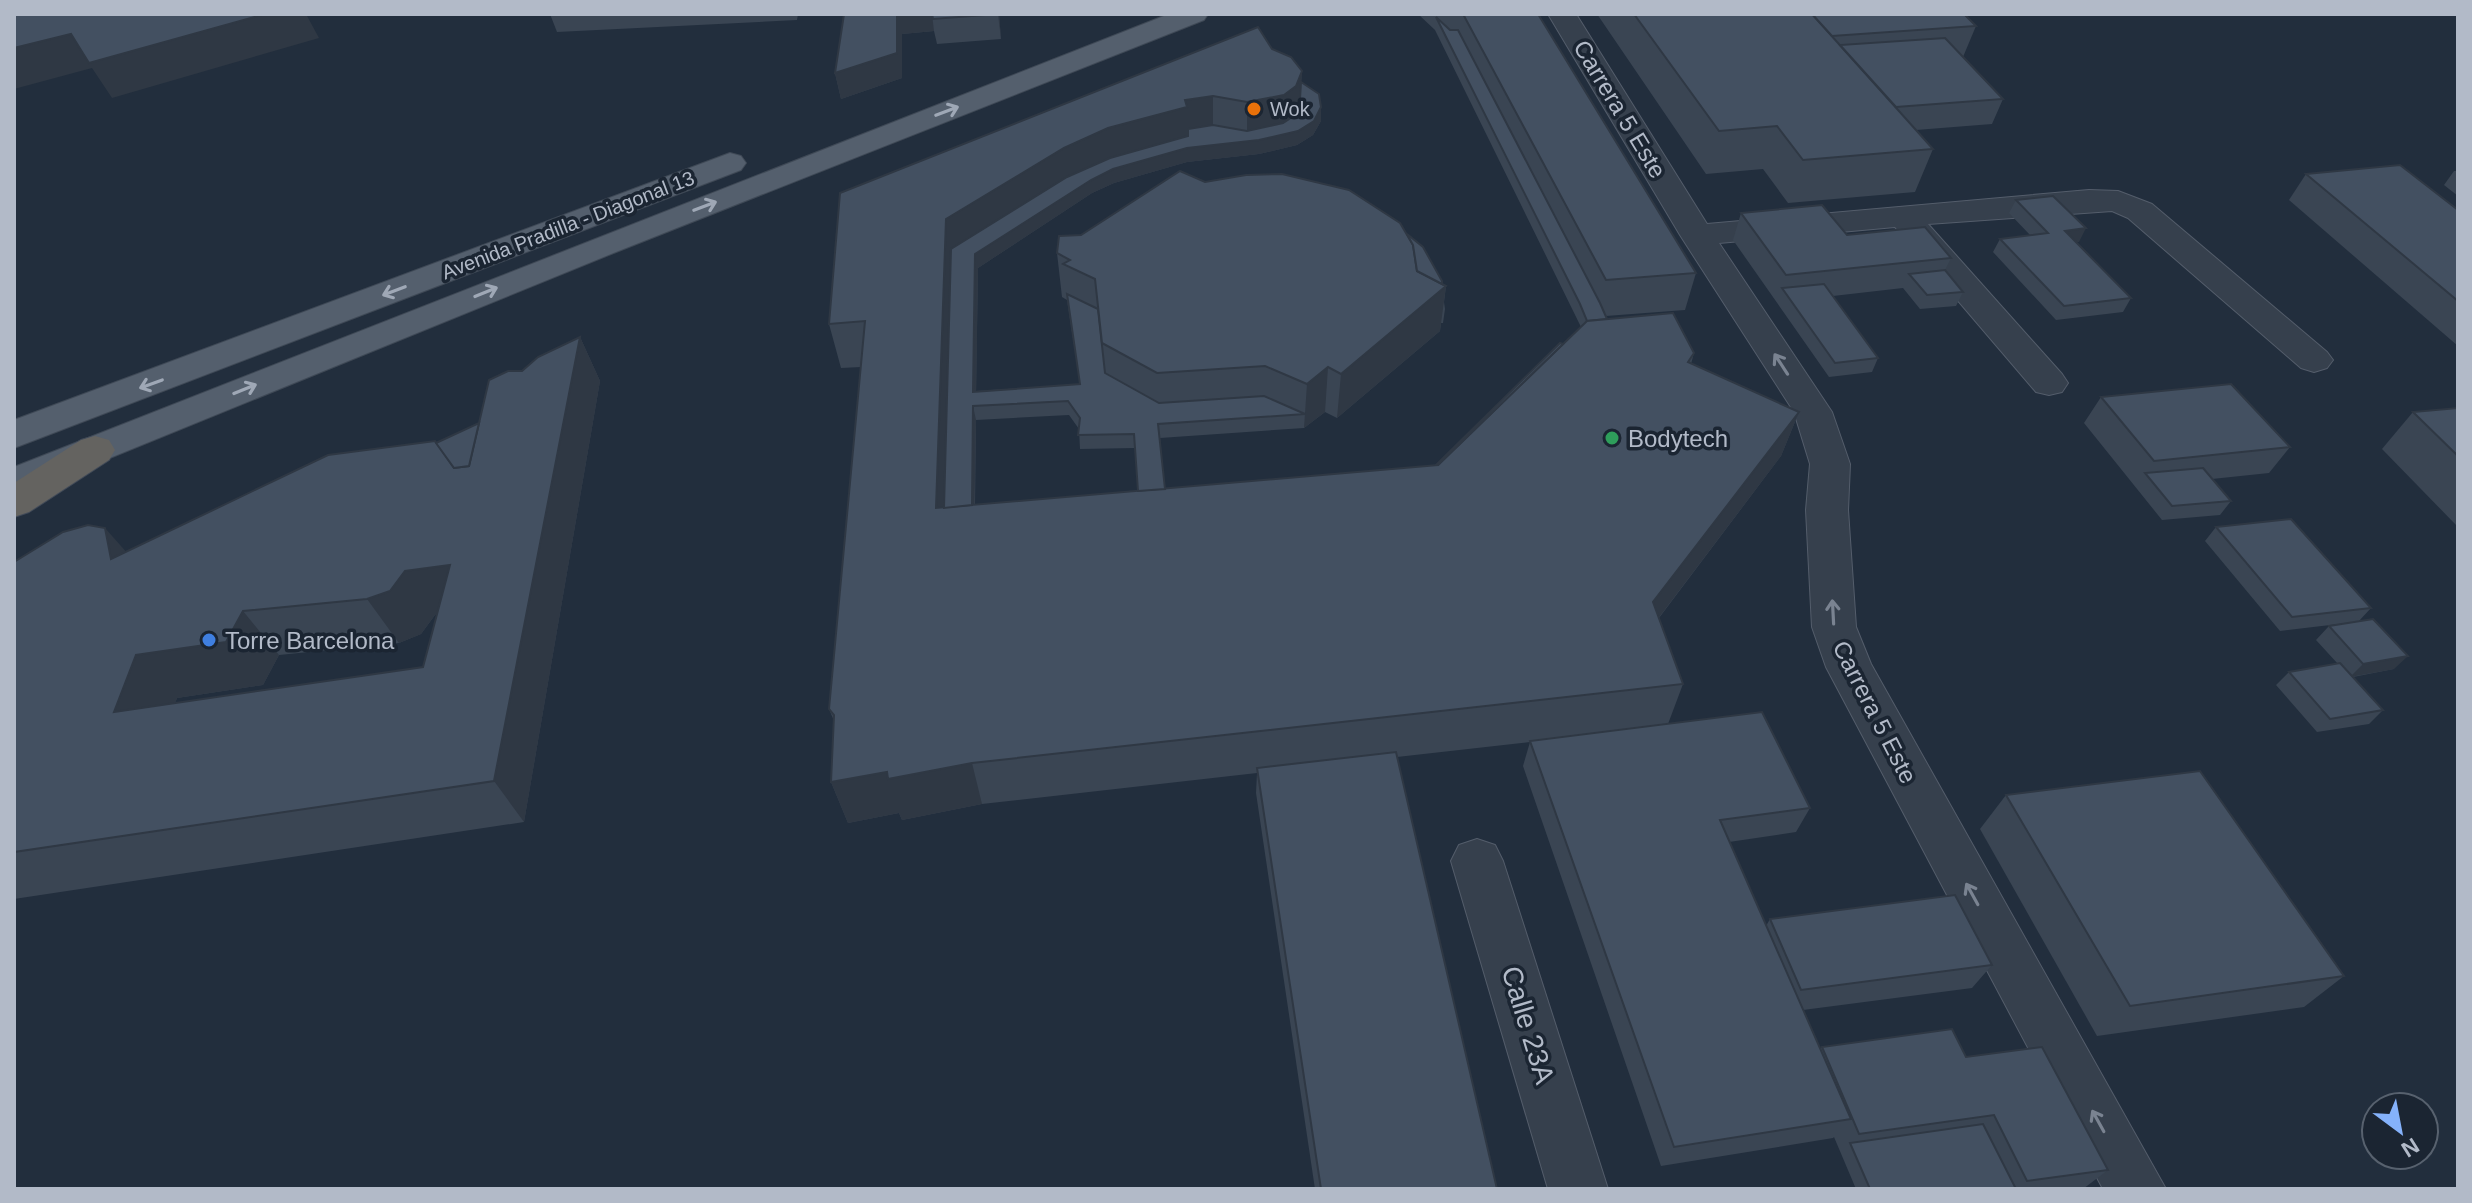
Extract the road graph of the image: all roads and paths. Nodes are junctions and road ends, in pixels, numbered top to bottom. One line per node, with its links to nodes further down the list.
1 (1121, 14): 8 (main road, Avenida Pradilla - Diagonal 13, one-way to 8)
2 (1194, 14): 9 (main road, Avenida Pradilla - Diagonal 13, one-way to 2)
3 (1562, 14): 5 (street, Carrera 5 Este)
4 (1903, 216): 5 (street); 6 (street); 7 (street)
5 (1697, 235): 14 (street, Carrera 5 Este, one-way to 5)
6 (2314, 360)
7 (2049, 383)
8 (14, 435)
9 (95, 450): 10 (main road, Avenida Pradilla - Diagonal 13); 11 (highway)
10 (14, 483)
11 (14, 502)
12 (1477, 861): 13 (street, Calle 23A)
13 (1578, 1189)
14 (2136, 1189)

